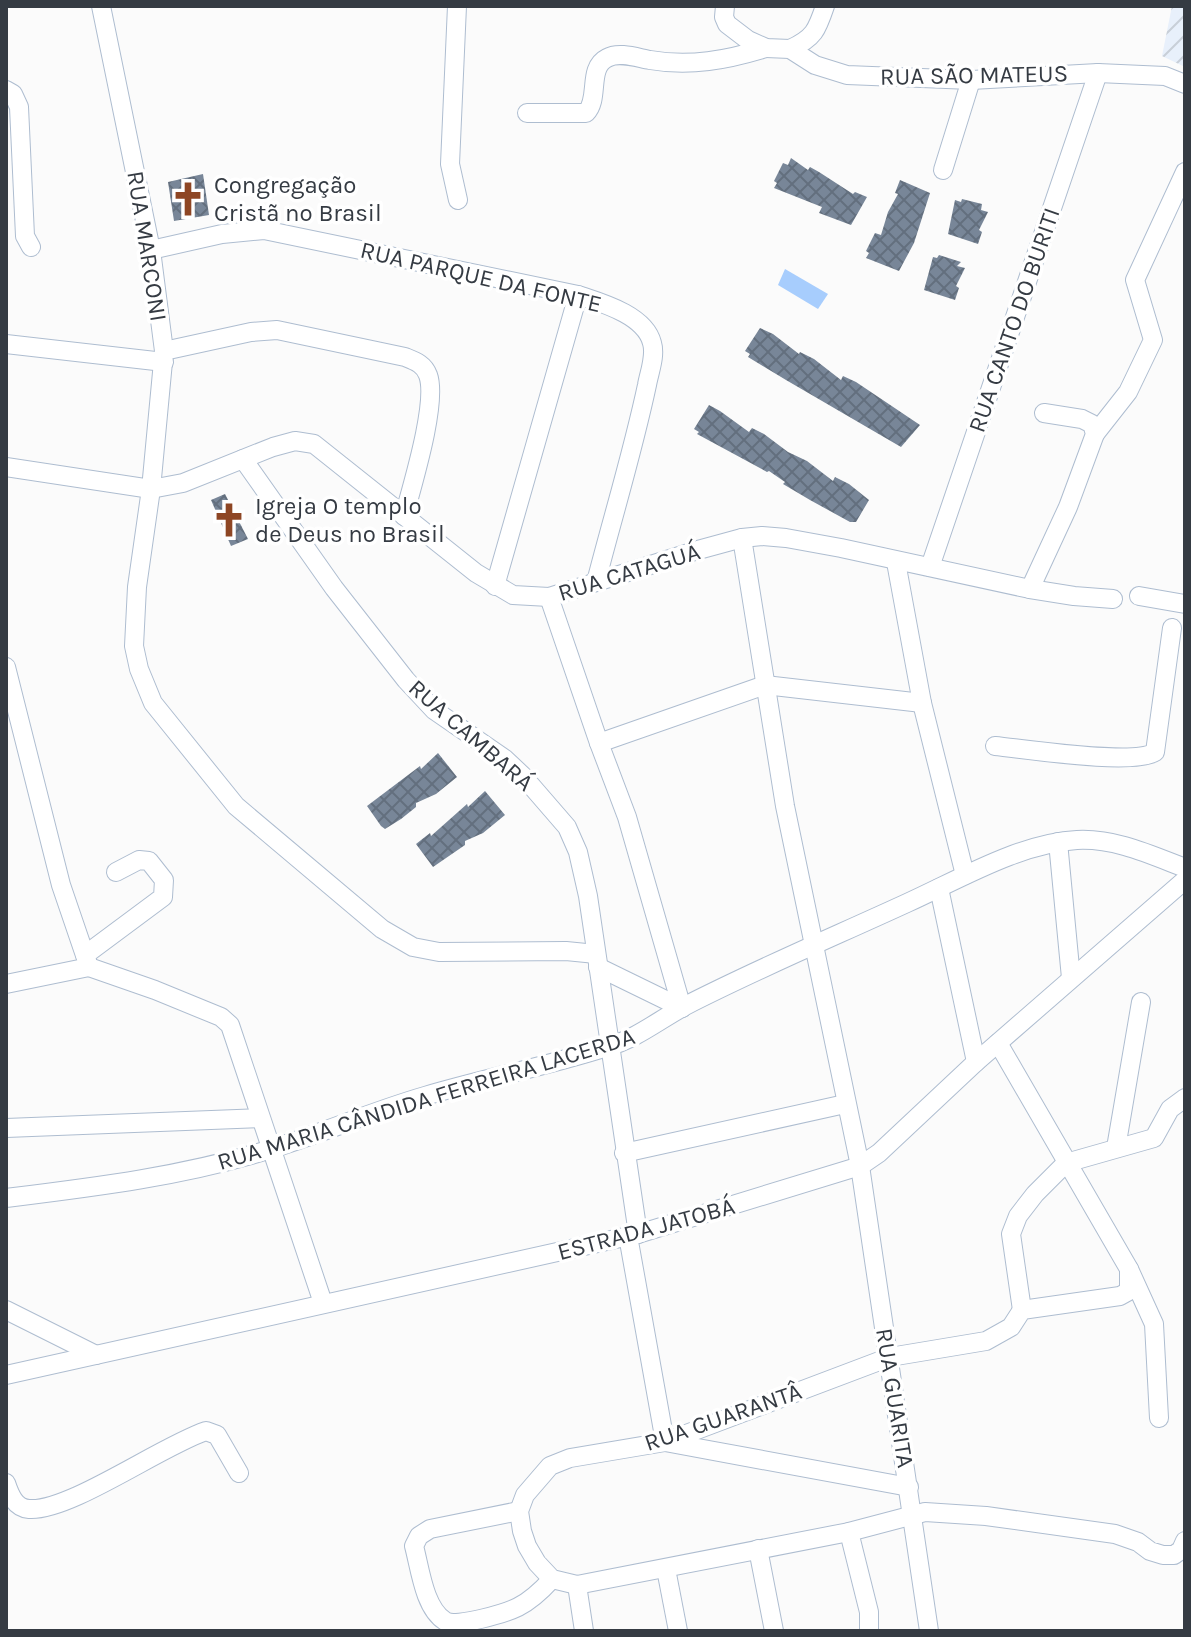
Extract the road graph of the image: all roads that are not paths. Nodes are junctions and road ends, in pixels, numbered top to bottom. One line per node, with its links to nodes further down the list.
1 (101, 6): 16 (street, RUA MARCONI)
2 (457, 6): 14 (street)
3 (825, 6): 6 (street)
4 (726, 15): 5 (street, RUA SÃO MATEUS)
5 (766, 48): 6 (street, RUA SÃO MATEUS); 11 (street)
6 (790, 49): 8 (street, RUA SÃO MATEUS)
7 (1098, 73): 8 (street, RUA SÃO MATEUS); 9 (street, RUA SÃO MATEUS); 28 (street, RUA CANTO DO BURITI)
8 (971, 80): 12 (street)
9 (1185, 84)
10 (6, 90): 15 (street)
11 (527, 113)
12 (943, 170)
13 (1185, 172): 21 (street)
14 (458, 200)
15 (31, 247)
16 (151, 250): 17 (street, RUA PARQUE DA FONTE); 19 (street, RUA MARCONI)
17 (578, 295): 29 (street, RUA PARQUE DA FONTE); 30 (street)
18 (6, 344): 19 (street)
19 (164, 357): 24 (street, RUA MARCONI); 25 (street)
20 (1044, 413): 21 (street)
21 (1095, 434): 31 (street)
22 (243, 459): 24 (street, RUA CATAGUÁ); 25 (street, RUA CATAGUÁ); 49 (street, RUA CAMBARÁ)
23 (6, 467): 24 (street, RUA CATAGUÁ)
24 (151, 489): 49 (street, RUA MARCONI)
25 (404, 516): 30 (street, RUA CATAGUÁ)
26 (742, 538): 27 (street, RUA CATAGUÁ); 29 (street, RUA CATAGUÁ); 38 (street)
27 (896, 562): 28 (street, RUA CATAGUÁ); 39 (street)
28 (930, 567): 31 (street, RUA CATAGUÁ)
29 (596, 582): 33 (street, RUA CATAGUÁ)
30 (495, 586): 33 (street, RUA CATAGUÁ)
31 (1030, 589): 34 (street, RUA CATAGUÁ)
32 (1139, 596): 35 (street)
33 (549, 597): 40 (street)
34 (1113, 599)
35 (1185, 604)
36 (1172, 628): 41 (street)
37 (6, 667): 50 (street)
38 (765, 685): 39 (street); 40 (street); 48 (street)
39 (922, 703): 45 (street)
40 (599, 743): 54 (street)
41 (995, 746)
42 (1058, 842): 43 (street, RUA MARIA CÂNDIDA FERREIRA LACERDA); 45 (street, RUA MARIA CÂNDIDA FERREIRA LACERDA); 51 (street)
43 (1185, 868)
44 (116, 872): 50 (street)
45 (965, 875): 47 (street, RUA MARIA CÂNDIDA FERREIRA LACERDA)
46 (1185, 880): 51 (street, ESTRADA JATOBÁ)
47 (939, 888): 48 (street, RUA MARIA CÂNDIDA FERREIRA LACERDA); 57 (street)
48 (814, 945): 54 (street, RUA MARIA CÂNDIDA FERREIRA LACERDA); 59 (street, RUA GUARITA)
49 (597, 960): 54 (street); 56 (street, RUA CAMBARÁ)
50 (87, 961): 52 (street); 60 (street)
51 (1071, 978): 55 (street, ESTRADA JATOBÁ)
52 (6, 984)
53 (1141, 1002): 62 (street)
54 (682, 1008): 56 (street, RUA MARIA CÂNDIDA FERREIRA LACERDA)
55 (998, 1043): 57 (street, ESTRADA JATOBÁ); 65 (street)
56 (610, 1047): 63 (street, RUA MARIA CÂNDIDA FERREIRA LACERDA); 64 (street, RUA CAMBARÁ)
57 (976, 1062): 66 (street, ESTRADA JATOBÁ)
58 (1185, 1098): 62 (street)
59 (845, 1104): 64 (street); 66 (street, RUA GUARITA)
60 (260, 1118): 61 (street); 63 (street)
61 (6, 1128)
62 (1116, 1148): 65 (street)
63 (270, 1150): 67 (street, RUA MARIA CÂNDIDA FERREIRA LACERDA); 70 (street)
64 (624, 1153): 68 (street, RUA CAMBARÁ)
65 (1066, 1163): 69 (street); 72 (street)
66 (860, 1166): 68 (street, ESTRADA JATOBÁ); 74 (street, RUA GUARITA)
67 (6, 1198)
68 (633, 1235): 70 (street, ESTRADA JATOBÁ); 77 (street, RUA CAMBARÁ)
69 (1129, 1269): 72 (street); 76 (street)
70 (323, 1303): 73 (street, ESTRADA JATOBÁ)
71 (6, 1310): 73 (street)
72 (1022, 1310): 74 (street, RUA GUARANTÂ)
73 (96, 1355): 75 (street, ESTRADA JATOBÁ)
74 (890, 1357): 77 (street, RUA GUARANTÂ); 80 (street, RUA GUARITA)
75 (6, 1375)
76 (1159, 1418)
77 (665, 1442): 80 (street); 81 (street, RUA GUARANTÂ)
78 (239, 1473): 79 (street)
79 (6, 1483)
80 (909, 1487): 82 (street, RUA GUARITA)
81 (519, 1511): 87 (street); 89 (street)
82 (911, 1514): 83 (street); 84 (street); 94 (street, RUA GUARITA)
83 (849, 1532): 85 (street); 93 (street)
84 (1185, 1541)
85 (758, 1549): 86 (street); 92 (street)
86 (666, 1569): 88 (street); 91 (street)
87 (552, 1579): 88 (street); 89 (street)
88 (577, 1585): 90 (street)
89 (479, 1625)
90 (584, 1631)
91 (678, 1631)
92 (774, 1631)
93 (869, 1631)
94 (929, 1631)

